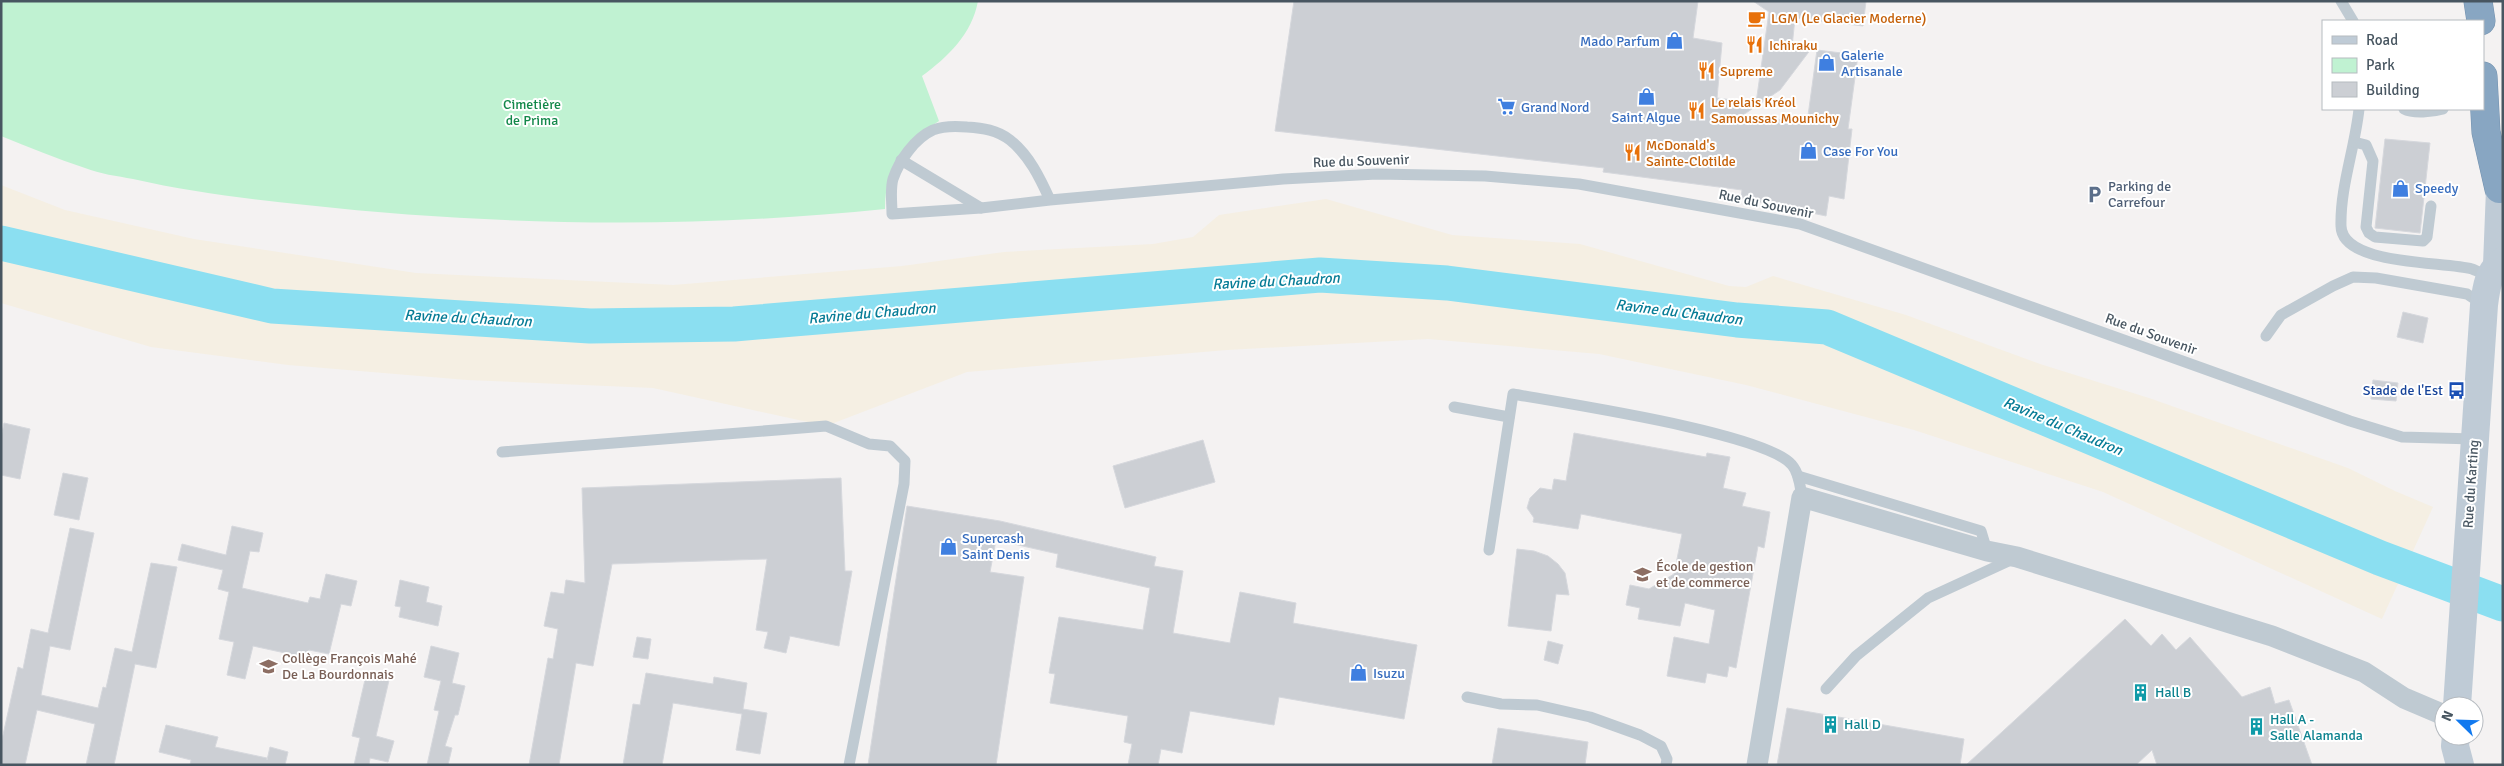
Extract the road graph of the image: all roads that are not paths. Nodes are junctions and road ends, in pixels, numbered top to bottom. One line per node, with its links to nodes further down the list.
1 (2341, 1): 3 (lane)
2 (2478, 1): 4 (highway)
3 (2352, 20)
4 (2481, 20)
5 (2484, 107): 12 (highway)
6 (2359, 110): 9 (lane)
7 (2406, 110): 8 (lane)
8 (2439, 110)
9 (2354, 142): 14 (lane); 16 (lane)
10 (2503, 150): 12 (main road, Rue du Karting)
11 (901, 160): 13 (lane); 15 (lane); 15 (lane, Rue du Souvenir)
12 (2499, 188): 16 (main road, Rue du Karting)
13 (1050, 200): 15 (lane, Rue du Souvenir); 21 (lane, Rue du Souvenir)
14 (2431, 206)
15 (981, 208)
16 (2496, 268): 17 (main road, Rue du Karting)
17 (2484, 305): 18 (lane); 21 (main road, Rue du Karting)
18 (2266, 336)
19 (1454, 407): 20 (lane)
20 (1509, 417): 23 (lane); 25 (lane)
21 (2474, 439): 29 (main road, Rue du Karting)
22 (502, 452): 33 (lane)
23 (1798, 476): 24 (lane); 26 (lane)
24 (1802, 497): 26 (street); 35 (street)
25 (1489, 550)
26 (1987, 552): 27 (street)
27 (2017, 558): 28 (lane); 31 (street)
28 (1826, 689)
29 (2454, 696)
30 (1468, 697): 34 (lane)
31 (2434, 703)
32 (2456, 746): 36 (main road)
33 (849, 765)
34 (1666, 765)
35 (1757, 765)
36 (2460, 765)

